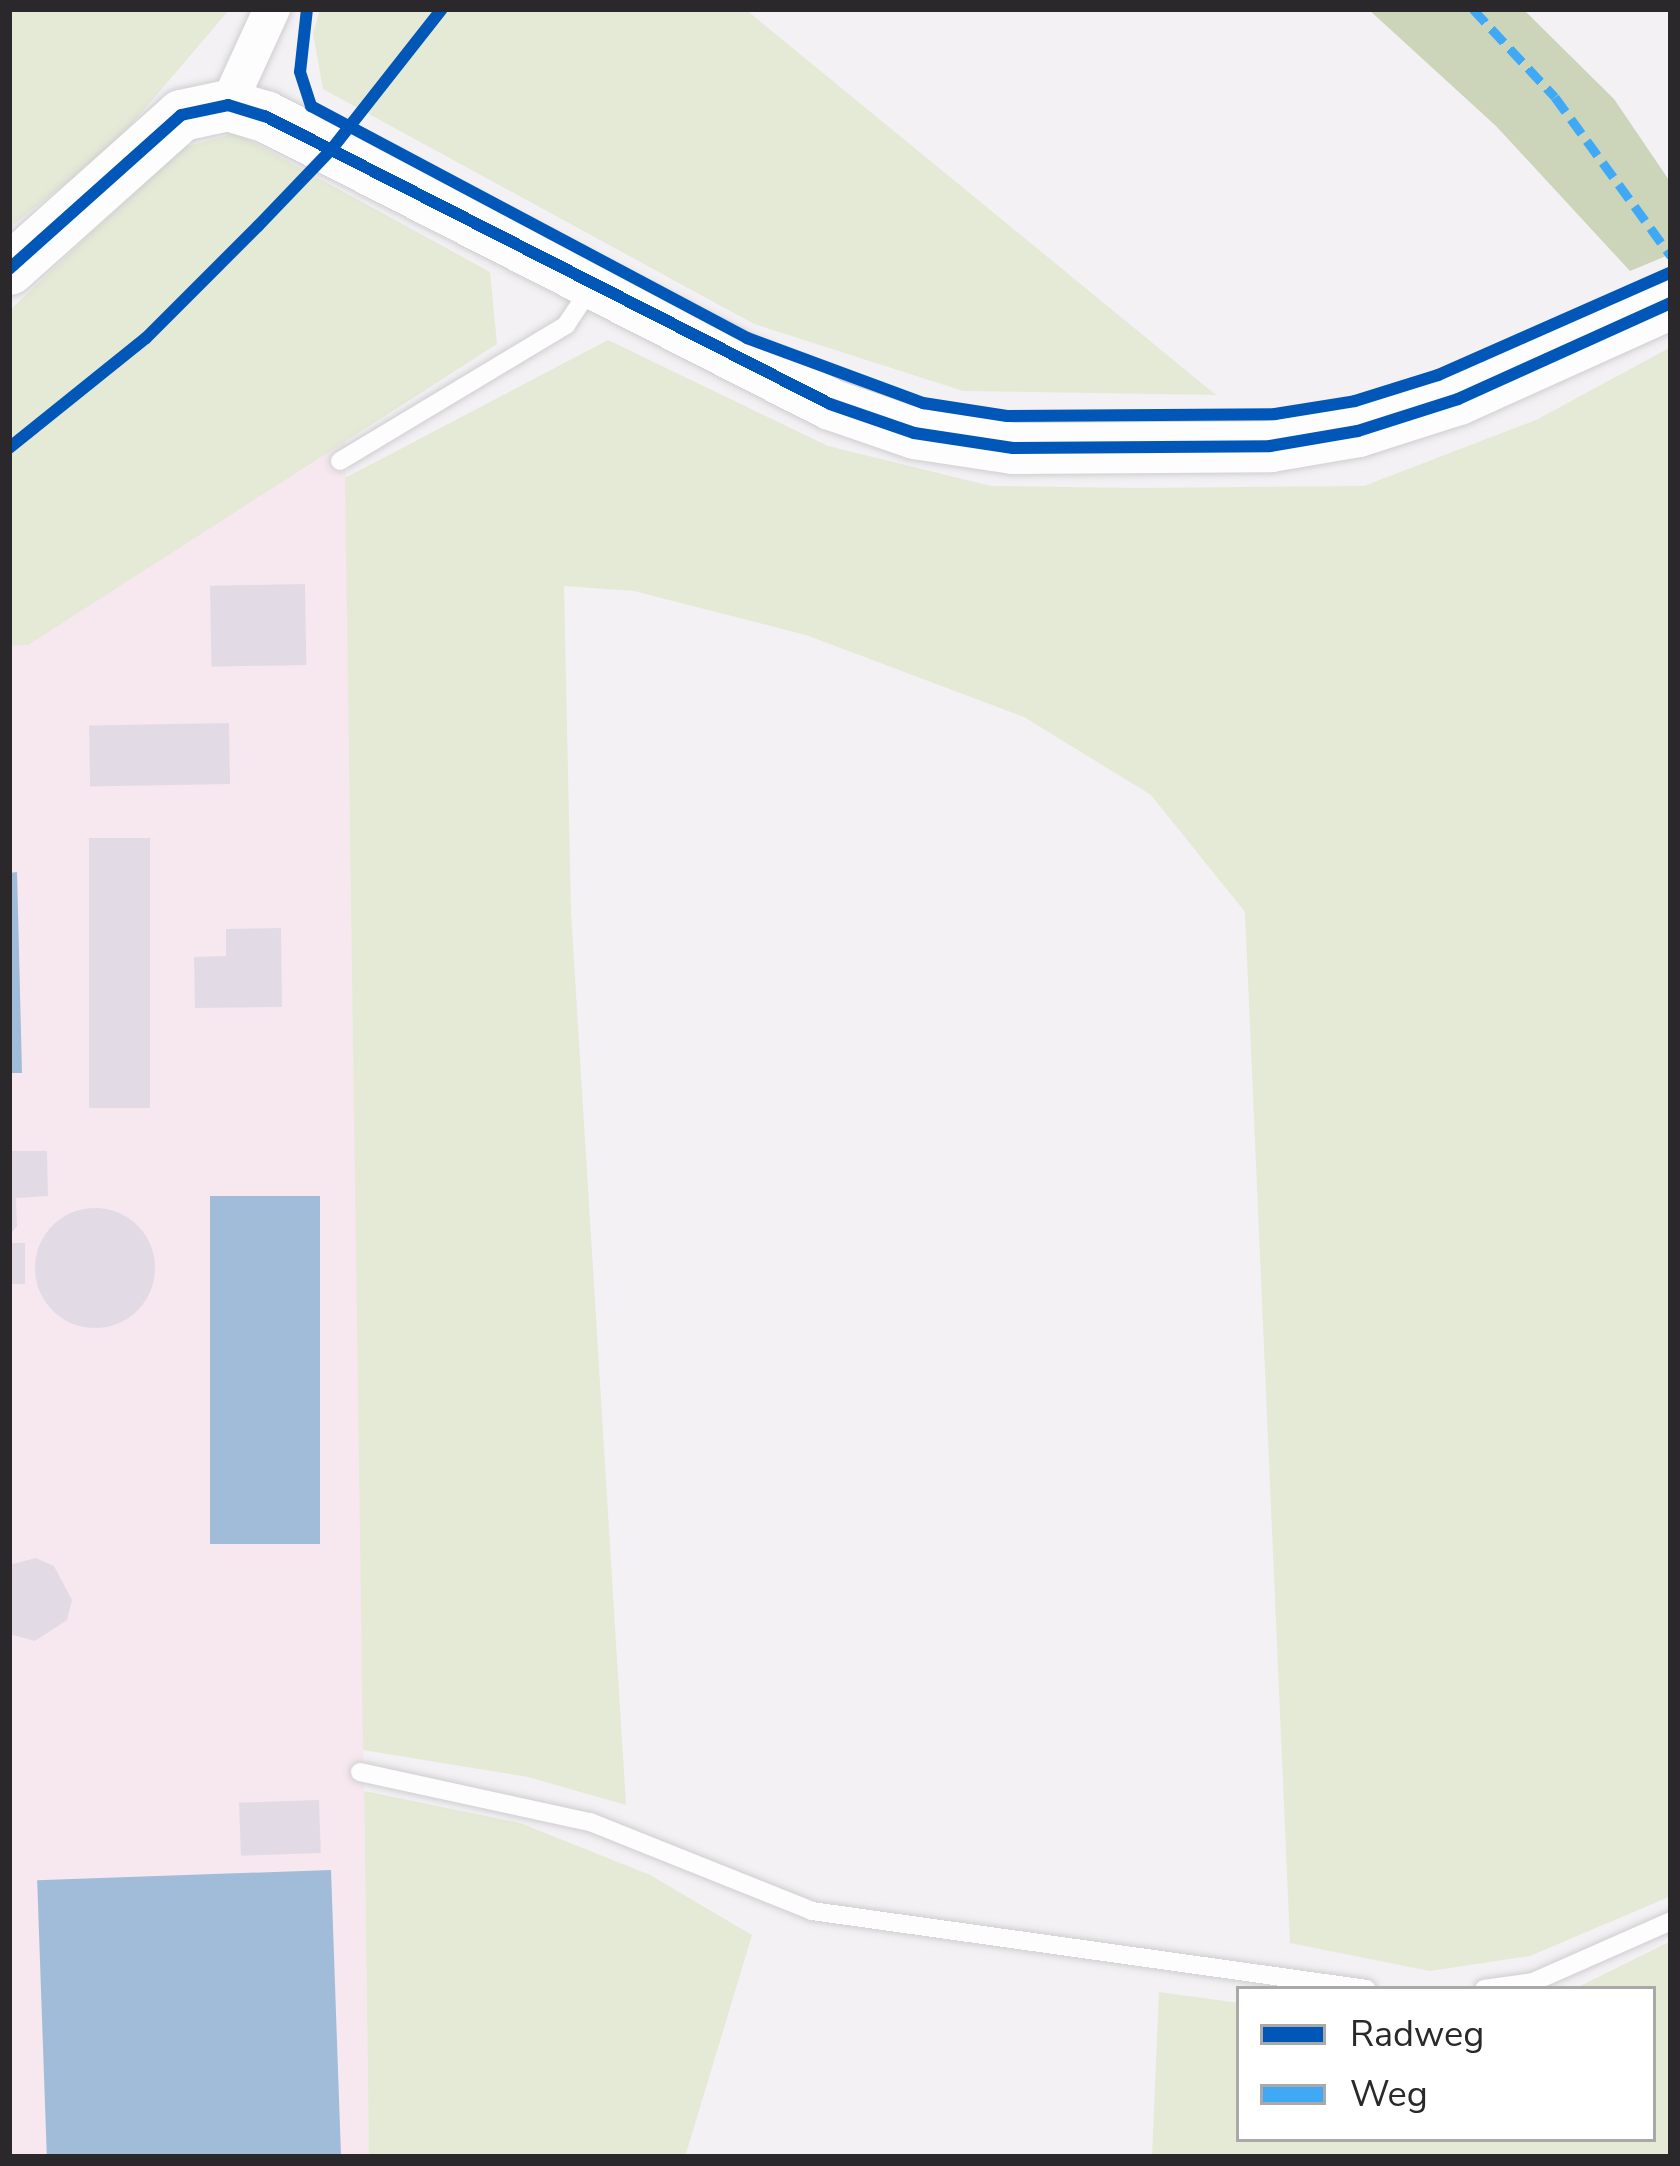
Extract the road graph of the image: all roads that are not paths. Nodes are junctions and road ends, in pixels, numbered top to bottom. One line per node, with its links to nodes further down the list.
1 (272, 9): 2 (street)
2 (228, 105): 3 (street); 4 (street)
3 (9, 269)
4 (590, 289): 5 (street); 6 (lane)
5 (1671, 303)
6 (340, 461)
7 (360, 1772): 9 (lane)
8 (1671, 1921): 10 (lane)
9 (1346, 1986)
10 (1505, 1986)

